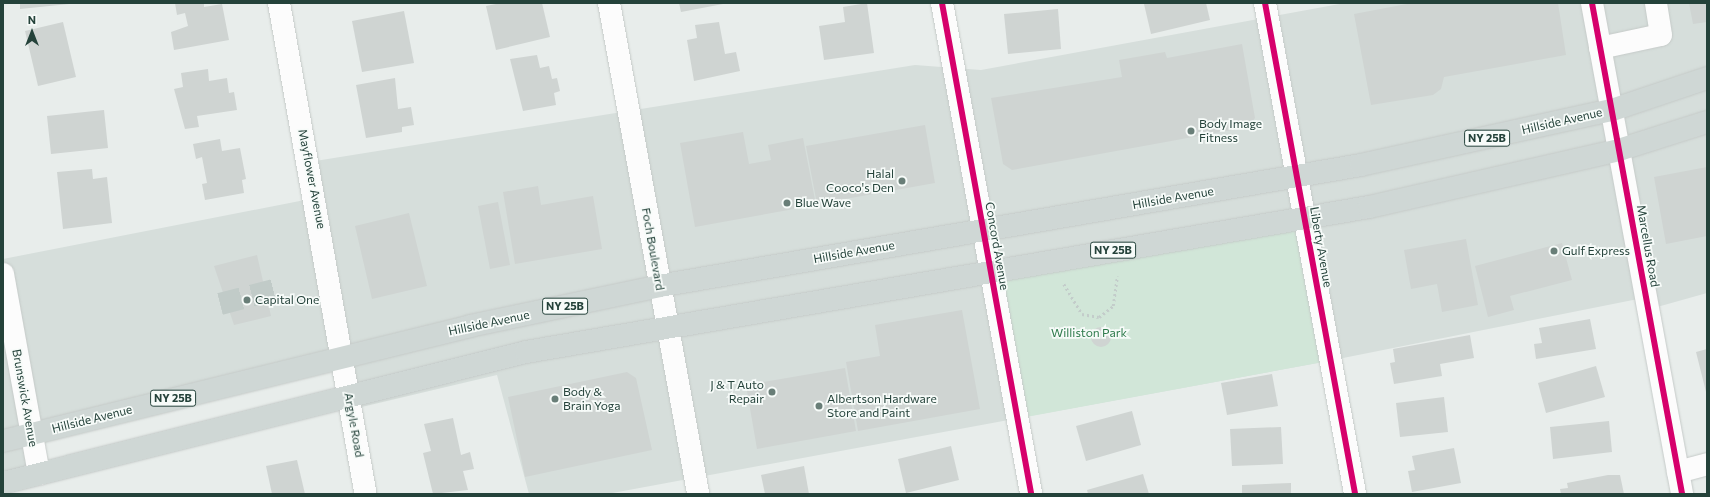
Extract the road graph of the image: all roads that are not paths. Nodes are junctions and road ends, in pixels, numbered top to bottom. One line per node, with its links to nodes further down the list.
1 (279, 3): 19 (street, Mayflower Avenue)
2 (609, 3): 17 (street, Foch Boulevard)
3 (942, 3): 14 (street, Concord Avenue)
4 (1265, 3): 12 (street, Liberty Avenue)
5 (1592, 3): 7 (street, Marcellus Road)
6 (1656, 3): 7 (street)
7 (1600, 48): 9 (street, Marcellus Road)
8 (1707, 78): 9 (main road, Hillside Avenue / NY 25B)
9 (1612, 110): 11 (street, Marcellus Road); 12 (main road, Hillside Avenue / NY 25B)
10 (1707, 122): 11 (main road, NY 25B)
11 (1619, 150): 13 (main road, NY 25B); 24 (street, Marcellus Road)
12 (1297, 177): 13 (street, Liberty Avenue); 14 (main road, Hillside Avenue / NY 25B)
13 (1304, 218): 15 (main road, NY 25B); 30 (street, Liberty Avenue)
14 (983, 230): 15 (street, Concord Avenue); 17 (main road, Hillside Avenue / NY 25B)
15 (991, 270): 18 (main road, NY 25B); 29 (street, Concord Avenue)
16 (3, 274): 21 (street, Brunswick Avenue)
17 (659, 286): 18 (street, Foch Boulevard); 19 (main road, Hillside Avenue / NY 25B)
18 (667, 325): 20 (main road, NY 25B); 28 (street, Foch Boulevard)
19 (342, 355): 20 (street, Argyle Road); 21 (main road, Hillside Avenue / NY 25B)
20 (348, 395): 25 (main road, NY 25B); 27 (street, Argyle Road)
21 (32, 434): 22 (main road, Hillside Avenue / NY 25B); 25 (street, Brunswick Avenue)
22 (3, 441)
23 (1707, 464): 24 (street)
24 (1678, 472): 31 (street, Marcellus Road)
25 (39, 474): 26 (main road, NY 25B)
26 (3, 483)
27 (366, 494)
28 (698, 494)
29 (1031, 494)
30 (1355, 494)
31 (1682, 494)

